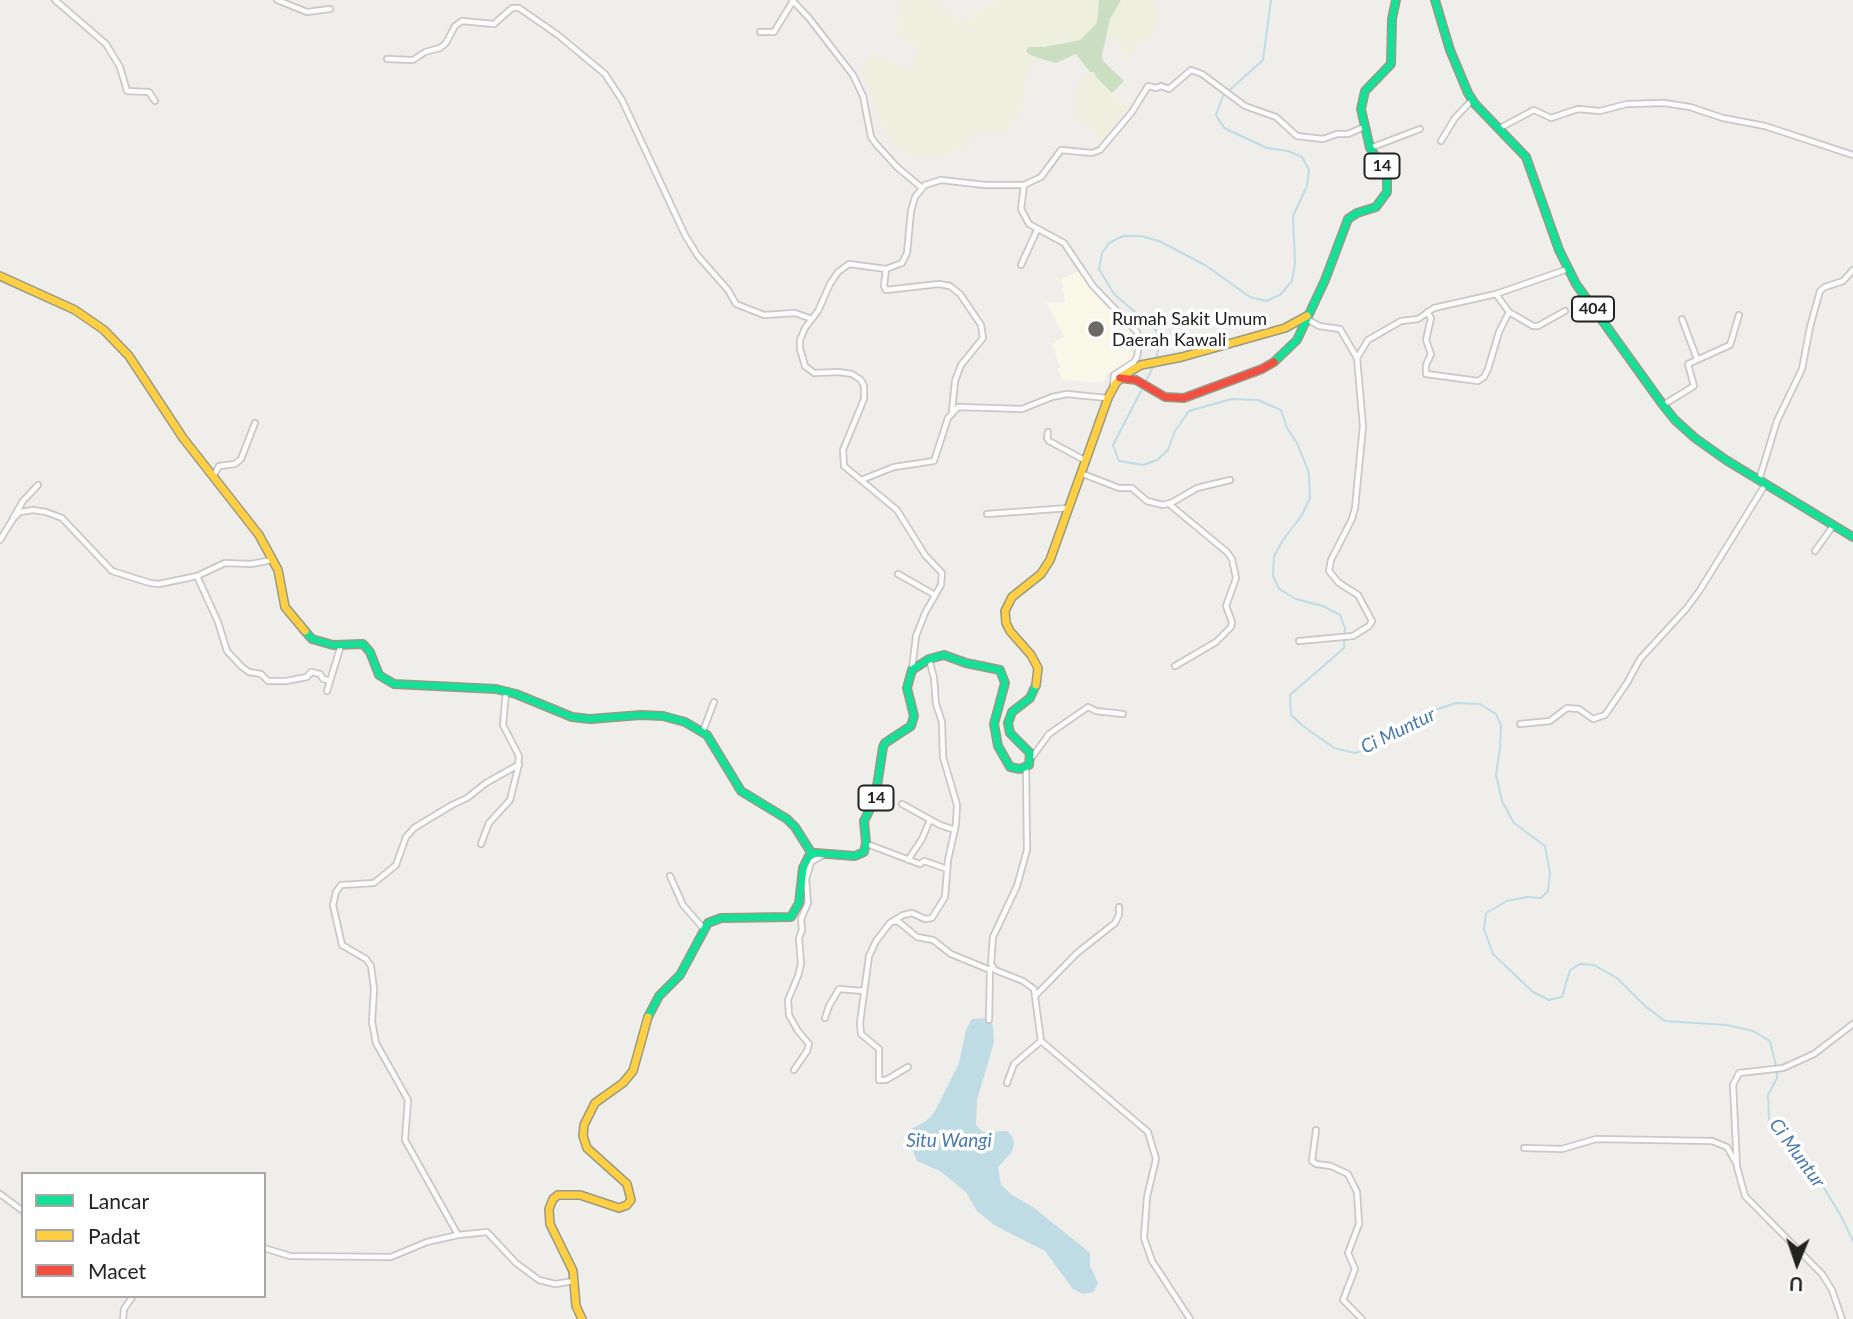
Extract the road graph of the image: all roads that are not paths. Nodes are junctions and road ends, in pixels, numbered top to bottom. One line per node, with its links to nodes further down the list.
1 (55, 0): 10 (street)
2 (277, 0): 6 (street)
3 (1396, 0): 11 (main road, 14)
4 (1436, 0): 9 (main road, 404)
5 (792, 1): 7 (street); 18 (street)
6 (330, 9)
7 (760, 32)
8 (387, 60): 31 (street)
9 (1472, 100): 12 (main road, 404); 14 (street)
10 (155, 101)
11 (1364, 127): 15 (main road, 14); 17 (street)
12 (1498, 128): 16 (street); 22 (main road, 404)
13 (1420, 129): 15 (street)
14 (1441, 141)
15 (1370, 148): 30 (main road, 14)
16 (1853, 155)
17 (1024, 185): 18 (street); 19 (street)
18 (922, 188): 21 (street)
19 (1037, 230): 20 (street); 36 (street)
20 (1021, 265)
21 (886, 269): 31 (street); 39 (street)
22 (1567, 269): 25 (street); 38 (main road, 404)
23 (1853, 270): 47 (street)
24 (0, 276): 44 (main road)
25 (1496, 294): 27 (street); 28 (street)
26 (1565, 311): 28 (street)
27 (1427, 312): 28 (street); 33 (street)
28 (1509, 312)
29 (1739, 314): 34 (street)
30 (1307, 318): 33 (street); 35 (main road); 35 (main road, 14)
31 (812, 319): 45 (street)
32 (1682, 319): 34 (street)
33 (1357, 358): 61 (street)
34 (1697, 359): 38 (street)
35 (1120, 378): 36 (main road)
36 (1114, 387): 37 (main road)
37 (1108, 398): 39 (street); 42 (main road)
38 (1663, 405): 47 (main road, 404)
39 (952, 412): 45 (street)
40 (255, 423): 44 (street)
41 (1048, 432): 42 (street)
42 (1086, 461): 43 (main road)
43 (1083, 474): 49 (street); 50 (main road)
44 (214, 475): 57 (main road)
45 (861, 480): 60 (street)
46 (1230, 480): 49 (street)
47 (1762, 483): 53 (main road, 404); 71 (street)
48 (38, 485): 52 (street)
49 (1169, 505): 64 (street)
50 (1070, 508): 51 (street); 73 (main road)
51 (987, 514)
52 (13, 519): 55 (street); 59 (street)
53 (1833, 526): 54 (main road, 404); 56 (street)
54 (1853, 537)
55 (0, 540)
56 (1815, 551)
57 (272, 560): 59 (street); 62 (main road)
58 (898, 574): 60 (street)
59 (197, 576): 66 (street)
60 (935, 595): 65 (street)
61 (1299, 641)
62 (341, 644): 66 (street); 68 (main road)
63 (929, 659): 65 (main road); 75 (main road); 78 (street)
64 (1175, 666)
65 (912, 670): 79 (main road, 14)
66 (330, 681): 67 (street)
67 (327, 691)
68 (506, 692): 72 (main road); 74 (street)
69 (714, 702): 72 (street)
70 (1123, 715): 73 (street)
71 (1520, 724)
72 (703, 731): 82 (main road)
73 (1031, 758): 75 (main road)
74 (519, 763): 80 (street); 104 (street)
75 (1026, 767): 89 (street)
76 (902, 804): 77 (street)
77 (929, 820): 78 (street); 83 (street)
78 (955, 830): 84 (street)
79 (866, 843): 81 (main road); 83 (street)
80 (481, 844)
81 (825, 854): 82 (main road); 97 (street)
82 (812, 855): 88 (main road)
83 (908, 860): 84 (street)
84 (947, 869): 87 (street)
85 (670, 876): 88 (street)
86 (1119, 907): 91 (street)
87 (893, 921): 89 (street); 90 (street)
88 (704, 929): 106 (main road)
89 (991, 967): 91 (street); 93 (street)
90 (864, 991): 92 (street); 96 (street)
91 (1036, 995): 95 (street)
92 (825, 1018)
93 (989, 1020)
94 (1853, 1024): 101 (street)
95 (1041, 1041): 98 (street); 110 (street)
96 (908, 1067)
97 (794, 1070)
98 (1007, 1083)
99 (1316, 1130): 111 (street)
100 (1524, 1148): 101 (street)
101 (1737, 1167): 112 (street)
102 (0, 1194): 103 (street)
103 (21, 1210)
104 (458, 1235): 105 (street); 106 (street)
105 (266, 1249)
106 (574, 1280): 109 (main road)
107 (132, 1298): 108 (street)
108 (123, 1319)
109 (582, 1319)
110 (1190, 1319)
111 (1362, 1319)
112 (1842, 1319)

